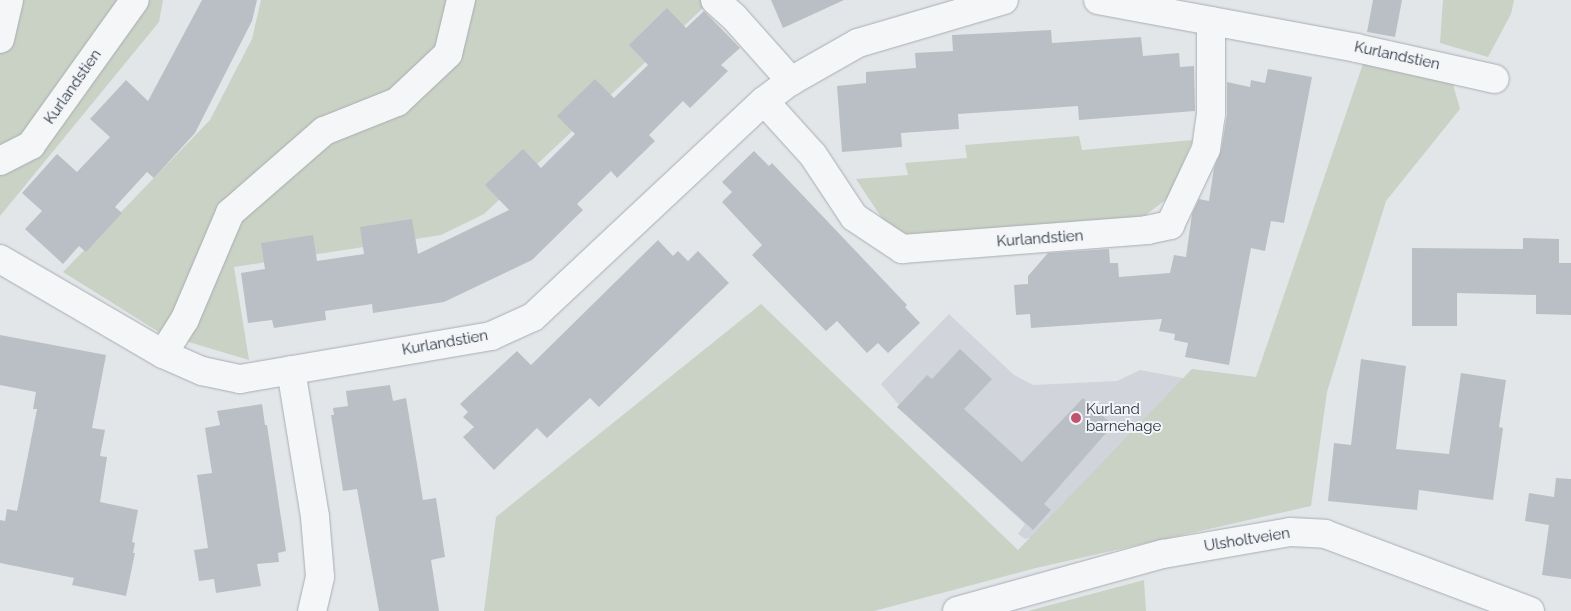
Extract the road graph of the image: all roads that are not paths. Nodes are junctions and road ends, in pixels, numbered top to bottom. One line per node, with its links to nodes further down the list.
1 (9, 0): 8 (street)
2 (135, 0): 12 (street, Kurlandstien)
3 (461, 0): 14 (street)
4 (715, 0): 10 (street)
5 (1004, 0): 10 (street, Kurlandstien)
6 (1098, 0): 7 (street, Kurlandstien)
7 (1211, 21): 9 (street, Kurlandstien); 11 (street, Kurlandstien)
8 (0, 39)
9 (1495, 79)
10 (791, 81): 11 (street, Kurlandstien)
11 (764, 101): 15 (street, Kurlandstien)
12 (0, 161)
13 (0, 259): 14 (street, Kurlandstien)
14 (163, 354): 15 (street, Kurlandstien)
15 (291, 370): 16 (street)
16 (312, 611)
17 (957, 611): 18 (street, Ulsholtveien)
18 (1530, 611)

